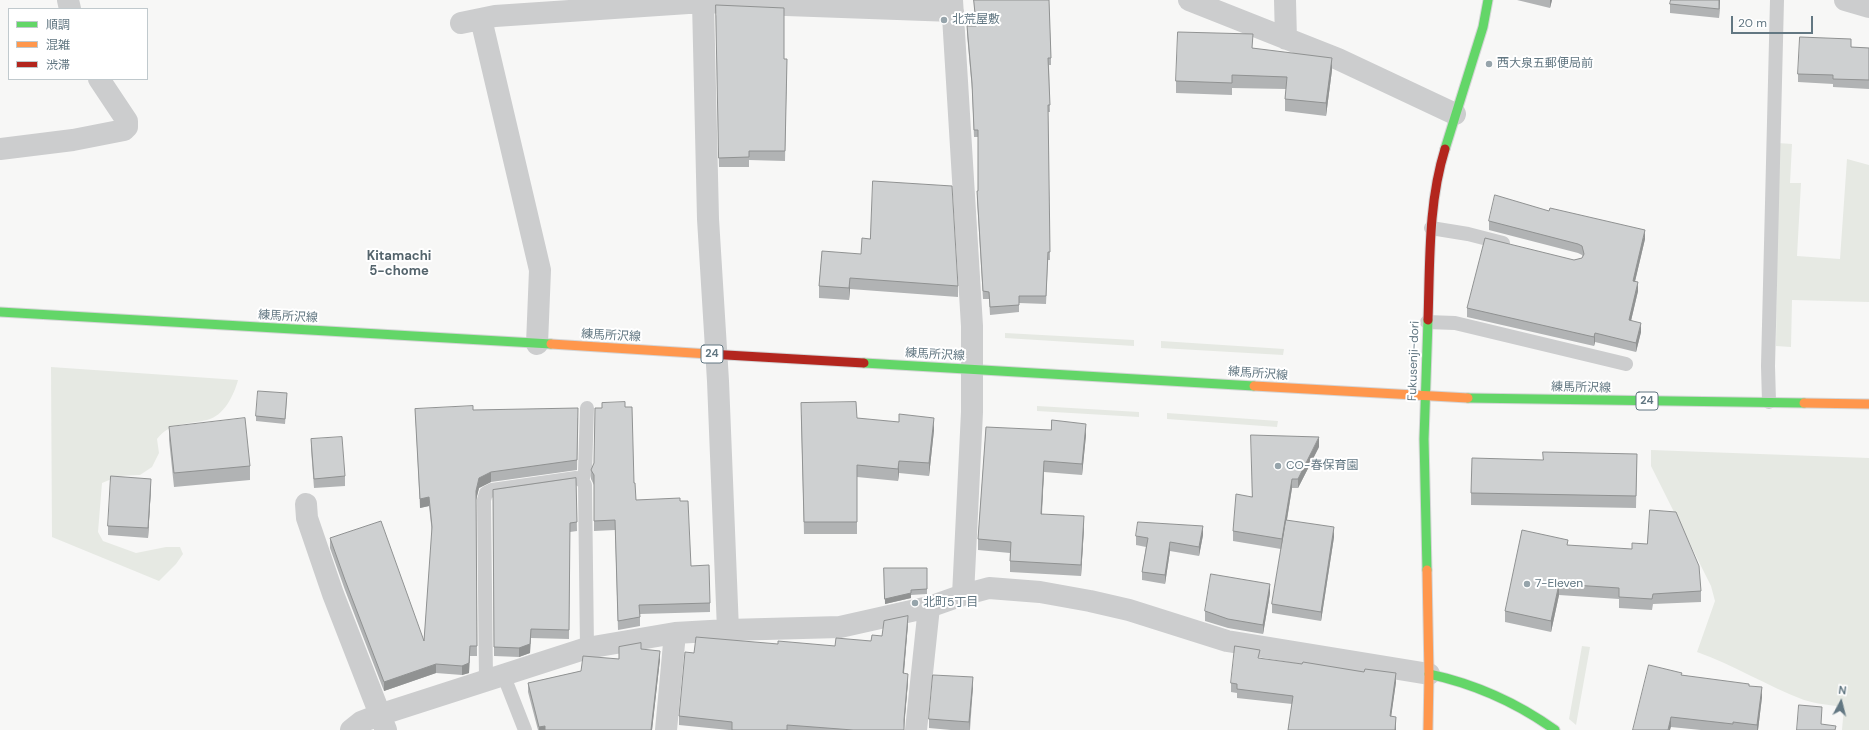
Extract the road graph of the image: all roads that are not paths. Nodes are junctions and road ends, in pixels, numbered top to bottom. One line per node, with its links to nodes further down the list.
1 (1189, 0): 10 (street)
2 (1285, 0): 10 (street)
3 (1488, 0): 12 (main road, Fukusenji-dori)
4 (1776, 0): 23 (lane)
5 (1845, 0): 9 (street)
6 (703, 1): 7 (street); 8 (street); 19 (street)
7 (586, 4): 18 (street)
8 (952, 5): 21 (street)
9 (1869, 7)
10 (1286, 39): 12 (street)
11 (100, 80): 13 (street)
12 (1455, 114): 14 (main road, Fukusenji-dori)
13 (0, 149)
14 (1431, 228): 15 (lane); 17 (main road, Fukusenji-dori)
15 (1514, 246)
16 (0, 312): 18 (main road, 練馬所沢線 / 24)
17 (1427, 322): 20 (lane); 22 (main road, Fukusenji-dori)
18 (537, 344): 19 (main road, 練馬所沢線 / 24)
19 (716, 354): 21 (main road, 練馬所沢線 / 24); 30 (street)
20 (1626, 364)
21 (973, 369): 22 (main road, 練馬所沢線 / 24); 28 (street)
22 (1425, 396): 23 (main road, 練馬所沢線 / 24); 33 (main road, Fukusenji-dori)
23 (1769, 402): 24 (main road, 練馬所沢線 / 24)
24 (1869, 404)
25 (587, 408): 26 (lane)
26 (582, 480): 32 (lane); 34 (lane)
27 (306, 504): 35 (street)
28 (963, 595): 29 (street); 33 (street)
29 (929, 607): 30 (street); 39 (street)
30 (728, 630): 31 (street)
31 (674, 633): 32 (street); 38 (street)
32 (586, 648): 34 (street)
33 (1430, 674): 40 (main road, Fukusenji-dori); 41 (main road)
34 (495, 676): 35 (street); 37 (lane)
35 (382, 722): 36 (street)
36 (351, 730)
37 (525, 730)
38 (666, 730)
39 (916, 730)
40 (1428, 730)
41 (1555, 730)

